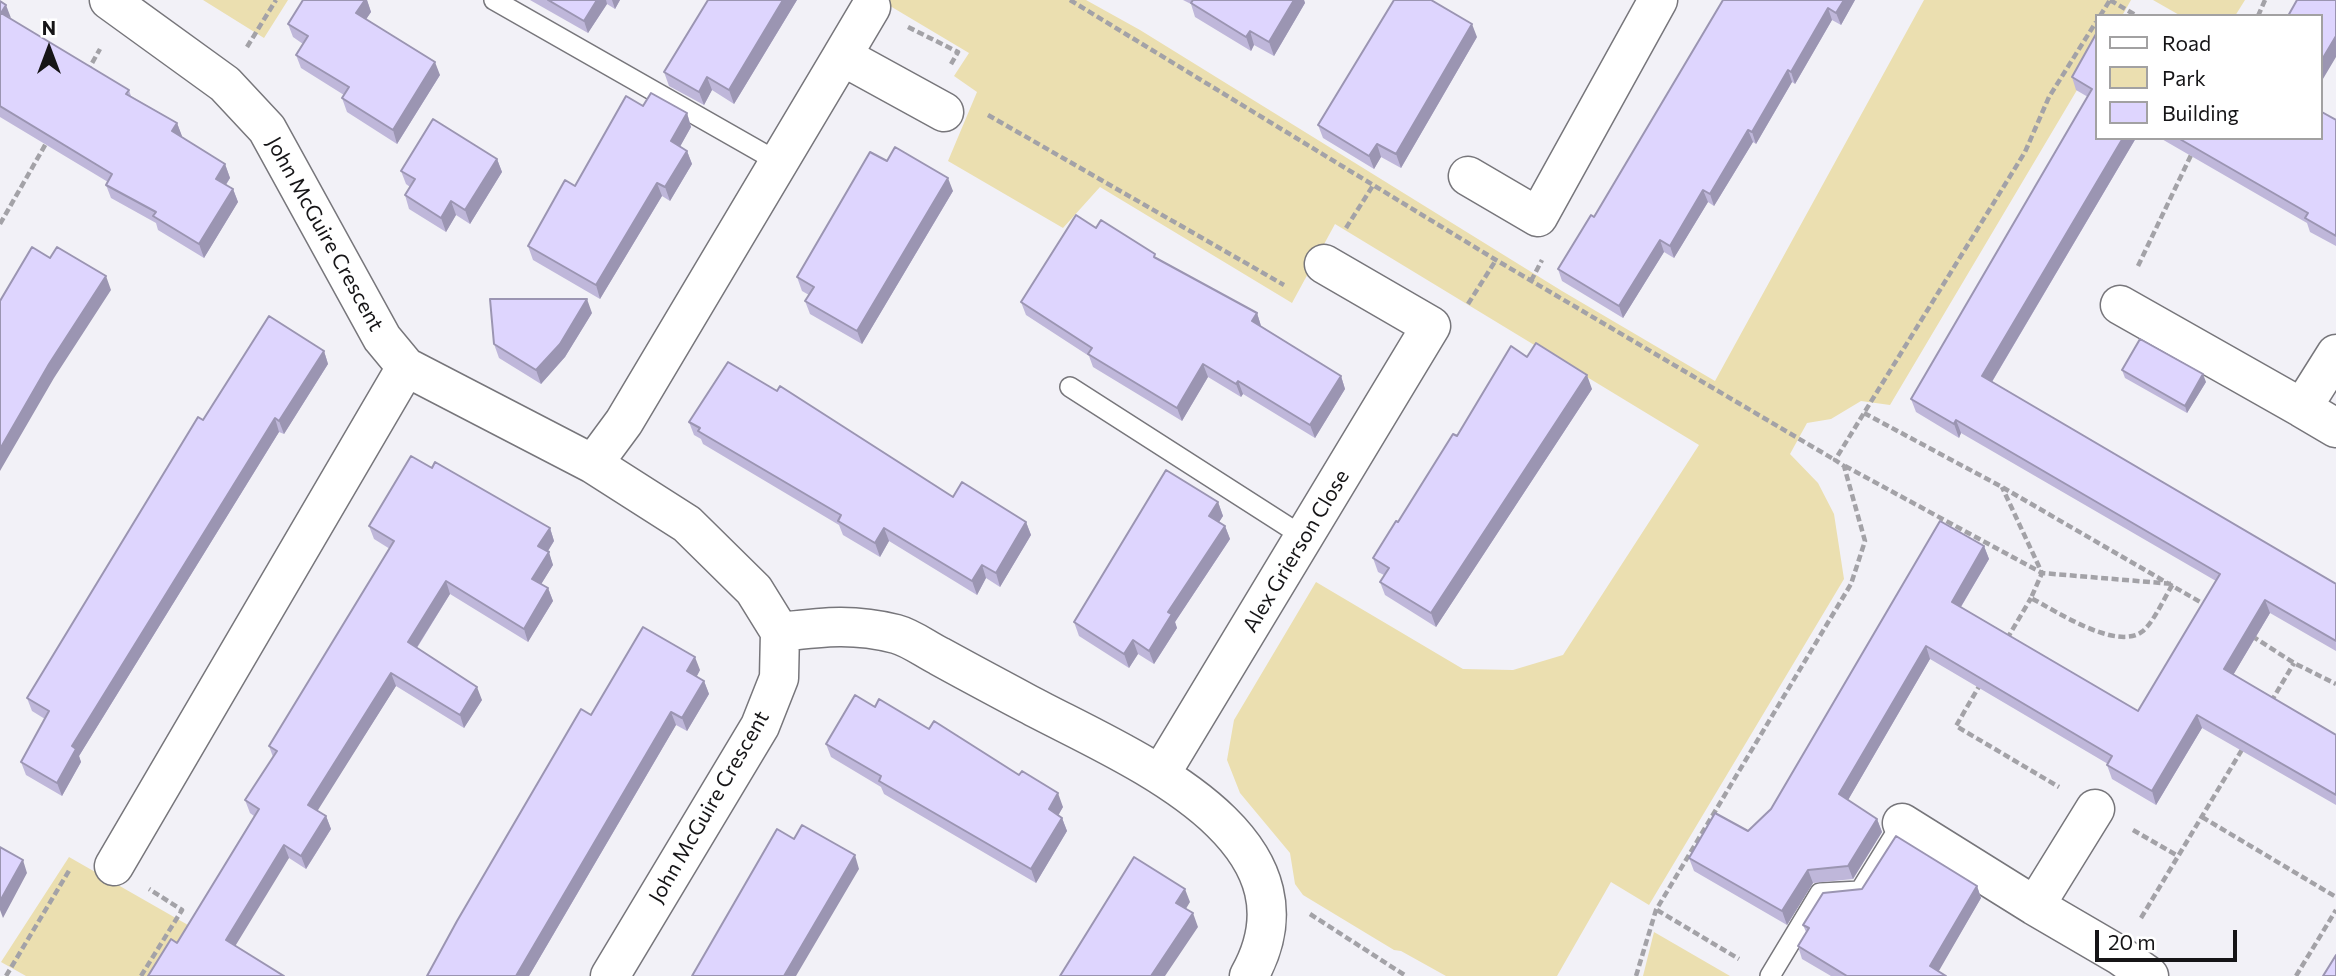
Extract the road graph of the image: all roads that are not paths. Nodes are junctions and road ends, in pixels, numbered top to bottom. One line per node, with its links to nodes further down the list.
1 (494, 0): 7 (lane)
2 (1658, 0): 8 (street)
3 (116, 4): 12 (street, John McGuire Crescent)
4 (871, 7): 5 (street)
5 (842, 56): 6 (street); 7 (street)
6 (961, 110)
7 (780, 163): 16 (street)
8 (1468, 176)
9 (1324, 264): 17 (street, Alex Grierson Close)
10 (2120, 305): 14 (street)
11 (2336, 354): 14 (street)
12 (406, 367): 16 (street, John McGuire Crescent); 22 (street)
13 (1070, 387): 17 (lane)
14 (2302, 408): 15 (street)
15 (2336, 428)
16 (593, 464): 18 (street, John McGuire Crescent)
17 (1304, 537): 19 (street, Alex Grierson Close)
18 (780, 632): 19 (street); 25 (street, John McGuire Crescent)
19 (1160, 775): 26 (street)
20 (2095, 808): 23 (street)
21 (1902, 823): 23 (street); 27 (lane)
22 (114, 866)
23 (2035, 906): 24 (street)
24 (2134, 965)
25 (610, 976)
26 (1249, 976)
27 (1770, 976)

